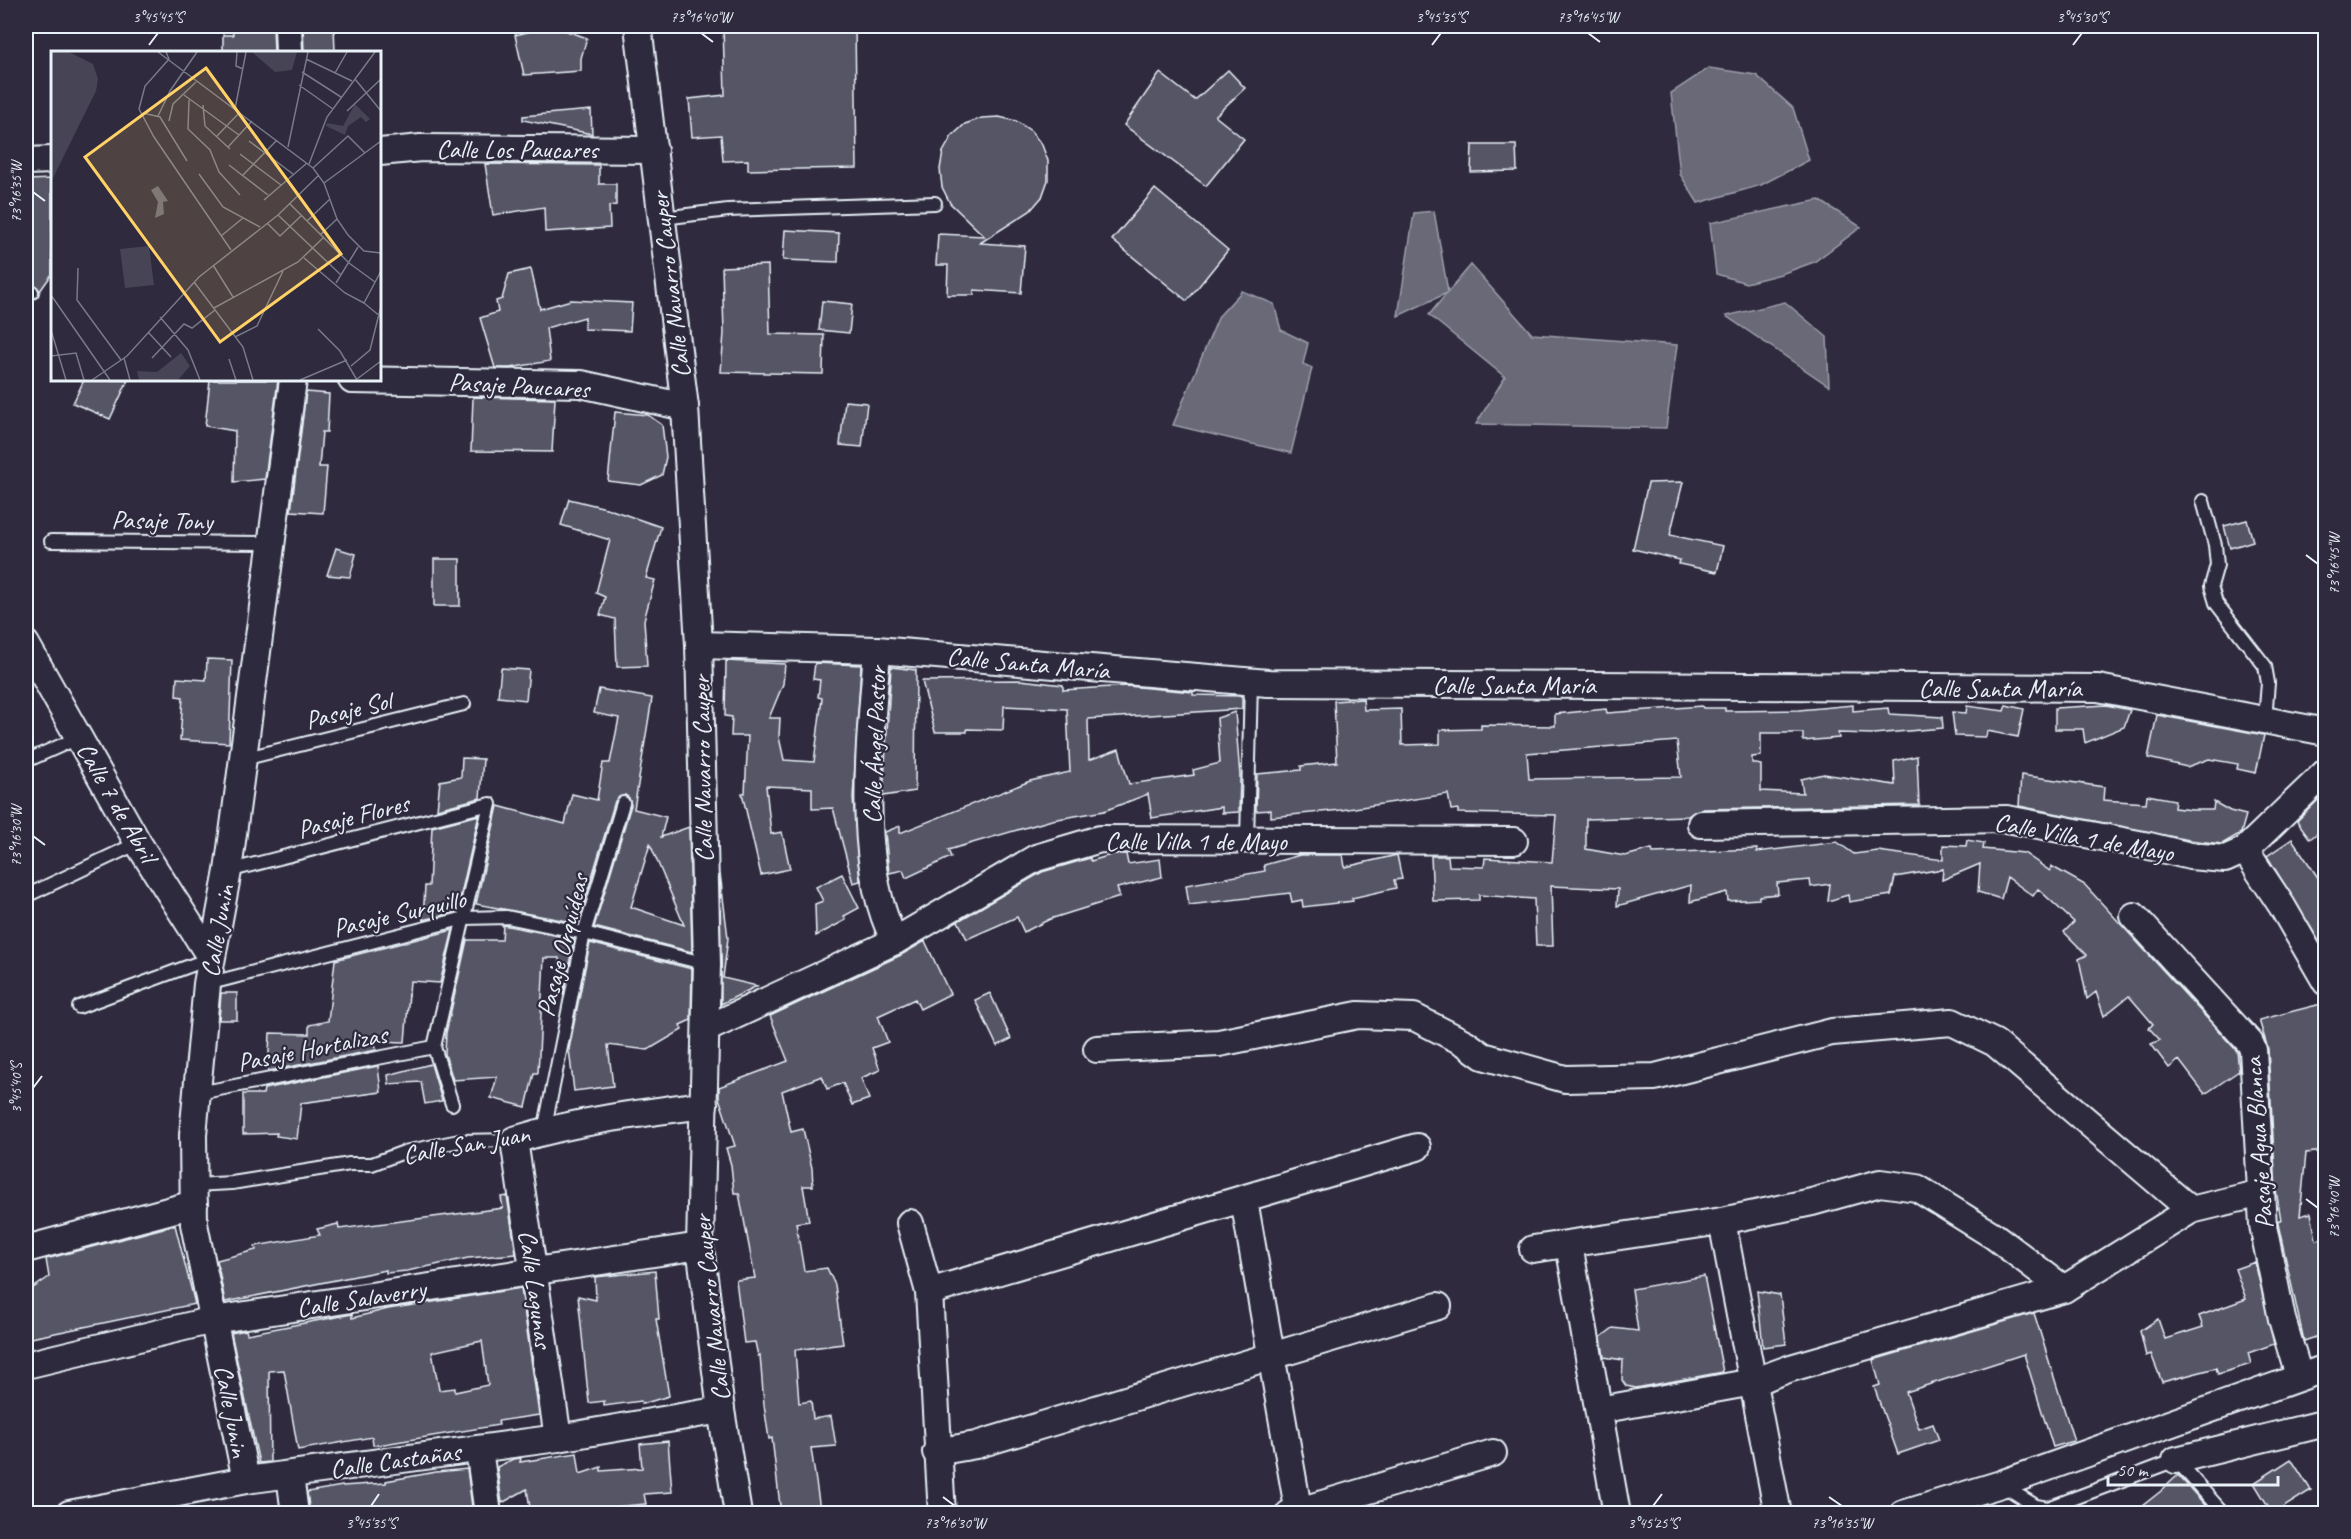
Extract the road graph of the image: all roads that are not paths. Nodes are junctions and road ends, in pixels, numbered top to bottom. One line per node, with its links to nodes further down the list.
1 (288, 26): 3 (street)
2 (638, 26): 4 (street, Calle Navarro Cauper)
3 (289, 51)
4 (654, 150): 5 (street, Calle Los Paucares); 9 (street, Calle Navarro Cauper)
5 (381, 152)
6 (51, 160): 7 (street)
7 (26, 161)
8 (935, 203): 9 (lane)
9 (663, 218): 12 (street, Calle Navarro Cauper)
10 (293, 381): 15 (street, Calle Junin)
11 (381, 381): 12 (street, Pasaje Paucares)
12 (685, 407): 17 (street, Calle Navarro Cauper)
13 (2204, 501): 21 (lane)
14 (51, 541): 15 (lane, Pasaje Tony)
15 (272, 543): 24 (street, Calle Junin)
16 (26, 644): 23 (street, Calle 7 de Abril)
17 (699, 645): 18 (street, Calle Santa María); 40 (street, Calle Navarro Cauper)
18 (877, 650): 19 (street, Calle Santa María); 37 (street, Calle Ángel Pastor)
19 (1251, 682): 21 (street, Calle Santa María); 29 (lane)
20 (464, 704): 24 (lane, Pasaje Sol)
21 (2265, 720): 22 (street, Calle Santa María)
22 (2325, 732)
23 (80, 737): 25 (lane); 31 (street, Calle 7 de Abril)
24 (243, 759): 33 (street, Calle Junin)
25 (26, 761)
26 (2325, 772): 32 (street, Calle Villa 1 de Mayo)
27 (623, 802): 38 (lane, Pasaje Orquídeas)
28 (1701, 824): 32 (street, Calle Villa 1 de Mayo)
29 (1248, 840): 30 (street, Calle Villa 1 de Mayo); 37 (street, Calle Villa 1 de Mayo)
30 (1514, 841)
31 (138, 843): 34 (lane); 39 (street, Calle 7 de Abril)
32 (2245, 850): 41 (street)
33 (228, 871): 36 (lane, Pasaje Flores); 39 (street, Calle Junin)
34 (26, 896)
35 (2134, 916): 53 (street, Pasaje Agua Blanca)
36 (465, 918): 38 (lane, Pasaje Surquillo); 42 (lane, Pasaje Surquillo); 45 (lane)
37 (888, 926): 44 (street, Calle Villa 1 de Mayo)
38 (584, 933): 40 (lane, Pasaje Surquillo); 50 (lane, Pasaje Orquídeas)
39 (211, 958): 42 (street, Calle Junin); 43 (lane)
40 (707, 964): 44 (street, Calle Navarro Cauper)
41 (2325, 982)
42 (207, 984): 47 (street, Calle Junin)
43 (80, 1007)
44 (706, 1029): 49 (street, Calle Navarro Cauper)
45 (434, 1047): 47 (lane, Pasaje Hortalizas); 48 (lane)
46 (1097, 1049): 56 (street)
47 (199, 1093): 54 (street, Calle Junin)
48 (452, 1104)
49 (704, 1105): 50 (street, Calle San Juan); 60 (street, Calle Navarro Cauper)
50 (545, 1125): 51 (street, Calle San Juan)
51 (514, 1140): 54 (lane, Calle San Juan); 63 (street, Calle Lagunas)
52 (1417, 1147): 55 (street)
53 (2261, 1193): 56 (street); 71 (street, Pasaje Agua Blanca)
54 (194, 1195): 61 (street, Calle San Juan); 67 (street, Calle Junin)
55 (1244, 1200): 65 (street); 68 (street)
56 (2191, 1210): 64 (street)
57 (1722, 1221): 59 (street); 64 (street); 72 (street)
58 (910, 1223): 65 (street)
59 (1569, 1245): 62 (street); 74 (street)
60 (700, 1246): 63 (street, Calle Salaverry); 73 (street, Calle Navarro Cauper)
61 (26, 1249)
62 (1533, 1250)
63 (534, 1272): 67 (street, Calle Salaverry); 76 (street, Calle Lagunas)
64 (2064, 1289): 72 (street)
65 (929, 1292): 78 (street)
66 (1438, 1306): 68 (street)
67 (213, 1320): 69 (street, Calle Salaverry); 82 (street, Calle Junin)
68 (1271, 1355): 78 (street); 84 (street)
69 (26, 1365)
70 (2325, 1368): 71 (street)
71 (2299, 1376): 83 (street)
72 (1753, 1383): 74 (street); 91 (street)
73 (721, 1410): 76 (street, Calle Castañas); 88 (street, Calle Navarro Cauper)
74 (1599, 1410): 90 (street)
75 (2325, 1423): 80 (street)
76 (558, 1438): 77 (street, Calle Castañas)
77 (479, 1449): 81 (street, Calle Castañas); 87 (street)
78 (936, 1452): 89 (street)
79 (1493, 1453): 84 (street)
80 (2176, 1460): 83 (lane); 93 (lane)
81 (290, 1475): 82 (street, Calle Castañas); 86 (street)
82 (246, 1480): 85 (street, Calle Castañas)
83 (2001, 1484): 92 (street)
84 (1296, 1512)
85 (69, 1514)
86 (295, 1514)
87 (488, 1514)
88 (738, 1514)
89 (942, 1514)
90 (1617, 1514)
91 (1778, 1514)
92 (1903, 1514)
93 (2224, 1514)

